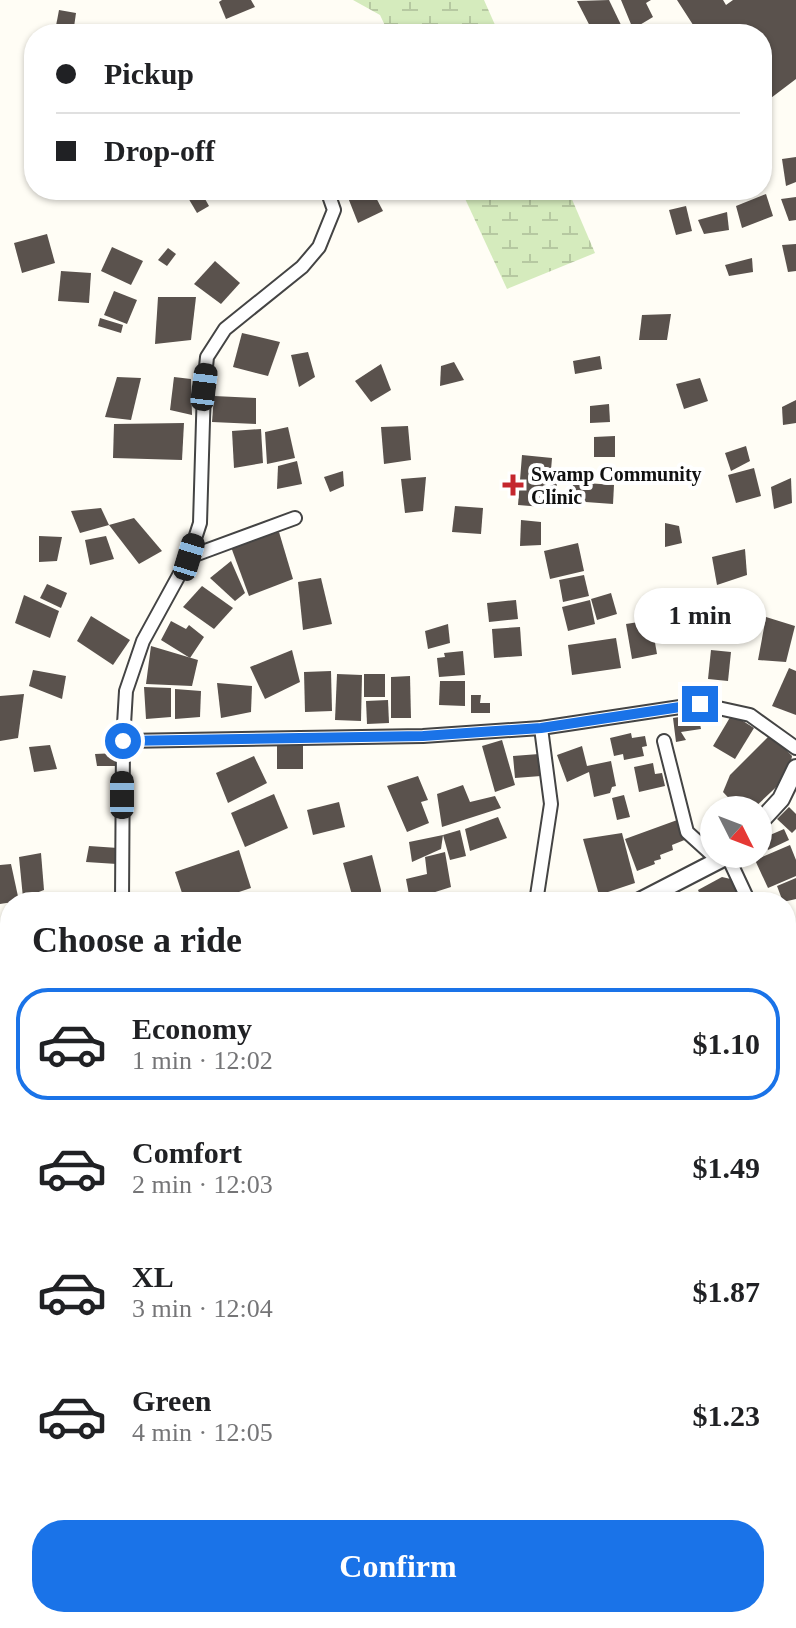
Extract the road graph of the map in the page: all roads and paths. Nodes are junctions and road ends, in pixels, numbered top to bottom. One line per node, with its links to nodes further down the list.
1 (330, 200): 3 (street)
2 (295, 518): 3 (street)
3 (189, 557): 5 (street)
4 (541, 728): 5 (street); 7 (street); 14 (street)
5 (123, 741): 13 (street)
6 (664, 741): 10 (street)
7 (796, 748)
8 (796, 768): 9 (street)
9 (772, 809)
10 (700, 840)
11 (704, 868): 15 (street)
12 (732, 868): 16 (street)
13 (122, 892)
14 (538, 892)
15 (658, 892)
16 (744, 892)

